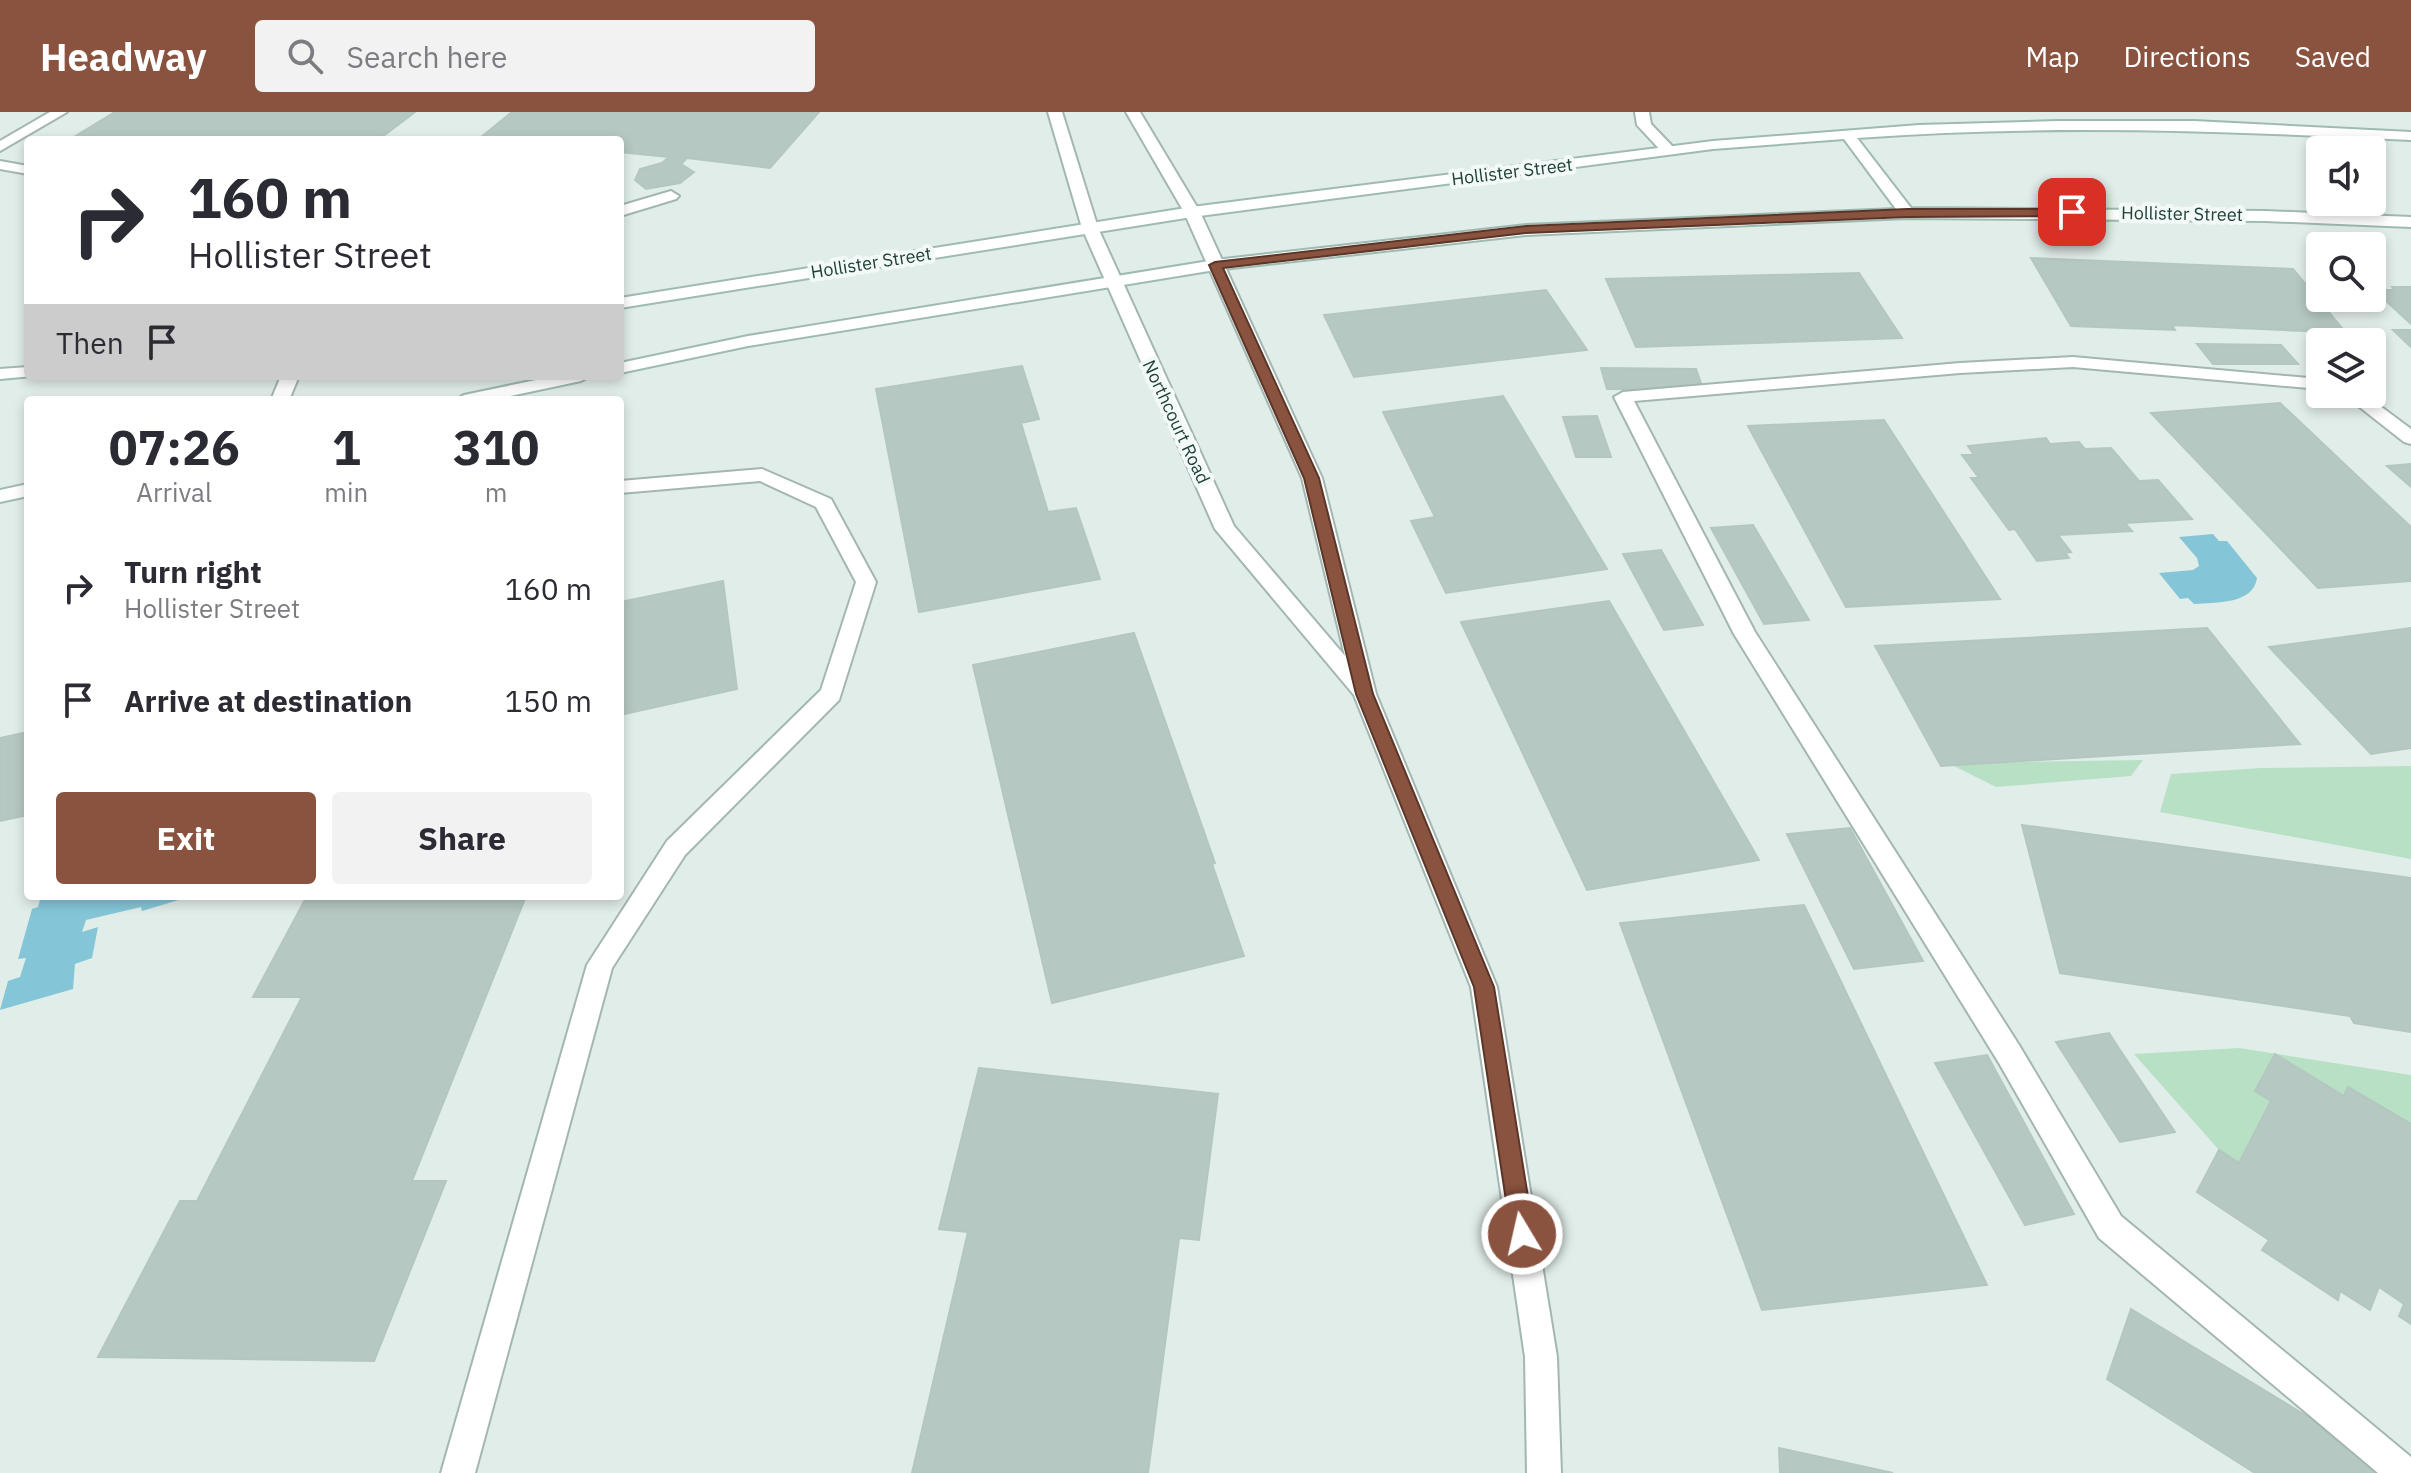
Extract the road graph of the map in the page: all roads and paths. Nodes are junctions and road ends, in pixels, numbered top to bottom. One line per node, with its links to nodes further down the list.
1 (60, 112): 7 (main road)
2 (1055, 112): 16 (main road, Northcourt Road)
3 (1133, 112): 13 (main road, Northcourt Road)
4 (1642, 112): 8 (main road)
5 (1847, 134): 6 (main road, Hollister Street); 8 (main road, Hollister Street); 14 (main road)
6 (2411, 136)
7 (0, 147)
8 (1669, 151): 13 (main road, Hollister Street)
9 (0, 165): 10 (main road)
10 (24, 169)
11 (671, 196): 12 (main road)
12 (624, 210)
13 (1192, 212): 16 (main road, Hollister Street); 17 (main road, Northcourt Road)
14 (1907, 213): 15 (main road, Hollister Street); 17 (main road, Hollister Street)
15 (2411, 222)
16 (1090, 228): 18 (main road, Northcourt Road); 19 (main road, Hollister Street)
17 (1215, 265): 18 (main road, Hollister Street); 31 (main road, Northcourt Road)
18 (1113, 282): 20 (main road, Hollister Street); 31 (main road, Northcourt Road)
19 (624, 302)
20 (624, 367)
21 (24, 372): 22 (main road)
22 (0, 374)
23 (562, 380): 25 (main road)
24 (2306, 383): 34 (main road)
25 (484, 396)
26 (2371, 408): 27 (main road)
27 (2411, 438)
28 (624, 487): 32 (main road)
29 (24, 491): 30 (main road)
30 (0, 496)
31 (1365, 694): 33 (main road, Northcourt Road)
32 (458, 1473)
33 (1544, 1473)
34 (2404, 1473)

